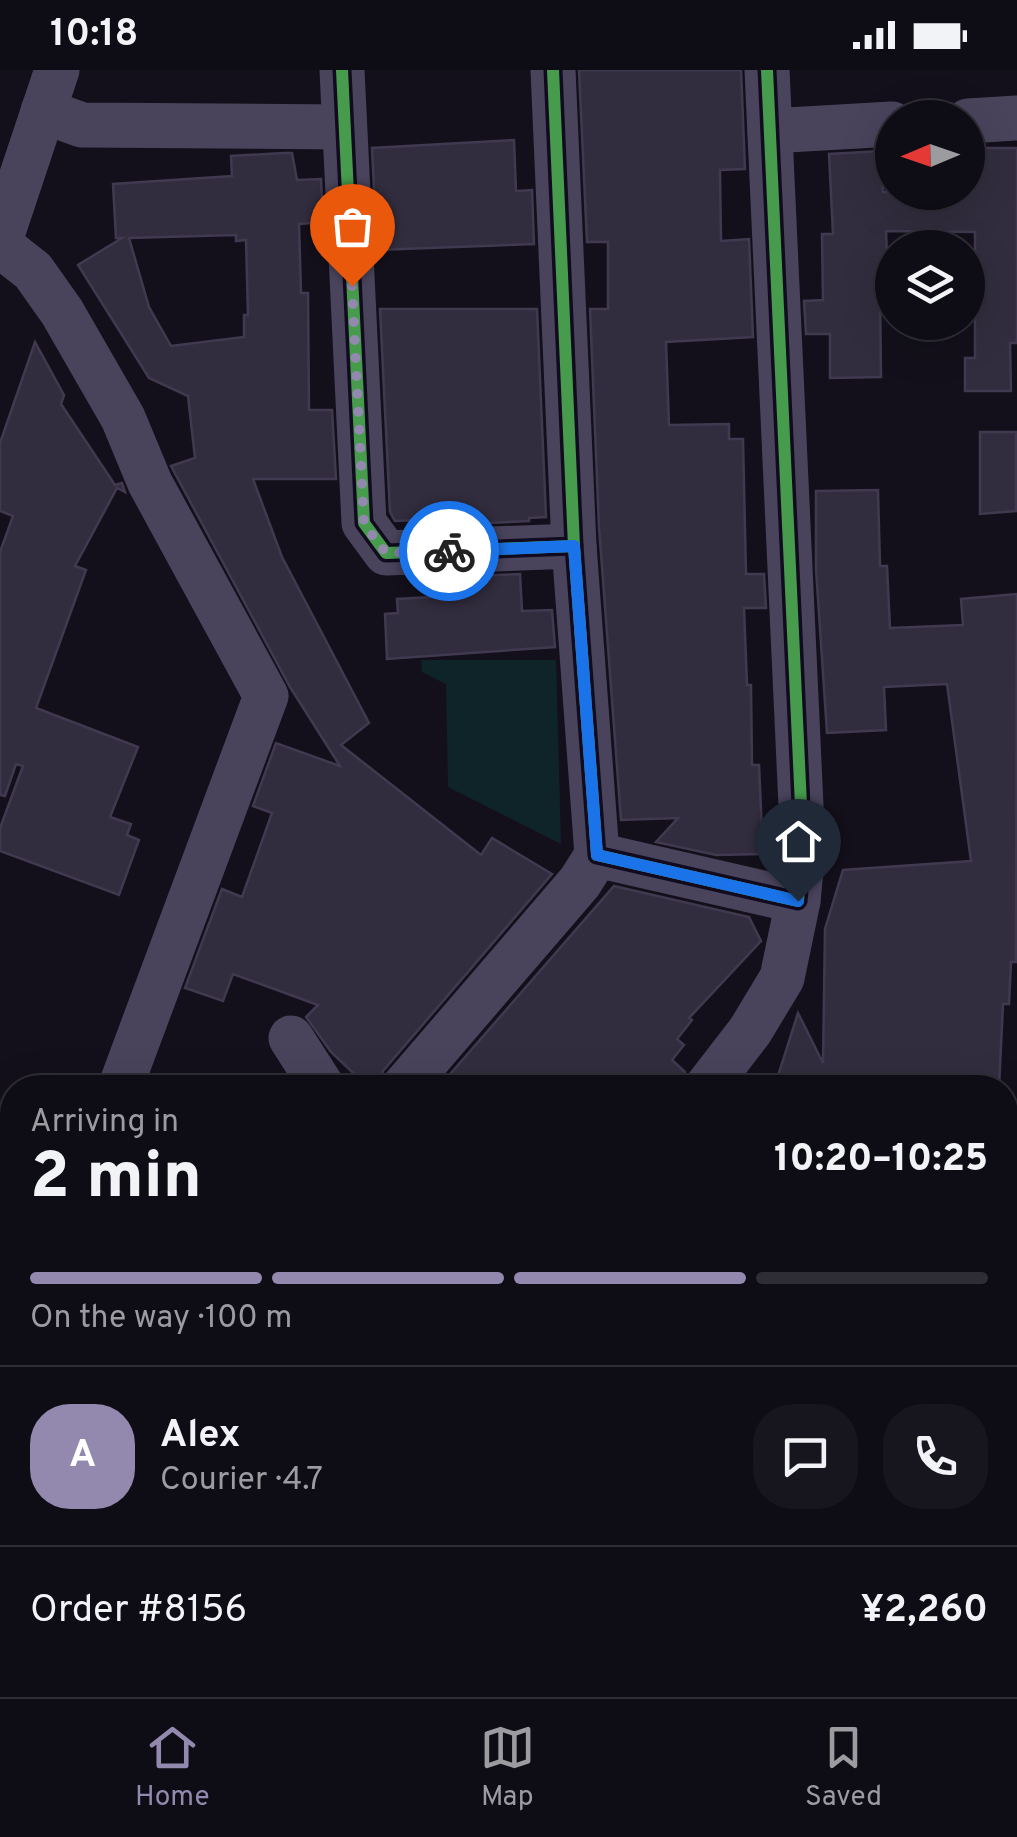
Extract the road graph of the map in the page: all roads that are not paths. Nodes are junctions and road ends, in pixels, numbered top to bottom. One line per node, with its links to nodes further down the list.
1 (342, 70): 8 (street)
2 (553, 70): 11 (street)
3 (767, 70): 9 (street)
4 (50, 91): 8 (street); 10 (street)
5 (1017, 118): 6 (street)
6 (985, 119)
7 (875, 125): 9 (street)
8 (344, 127): 11 (street)
9 (770, 131): 13 (street)
10 (0, 244): 15 (street)
11 (574, 546): 12 (street)
12 (597, 855): 13 (street); 17 (street)
13 (798, 901): 18 (street)
14 (292, 1038): 16 (street)
15 (125, 1075)
16 (315, 1075)
17 (414, 1075)
18 (716, 1075)

